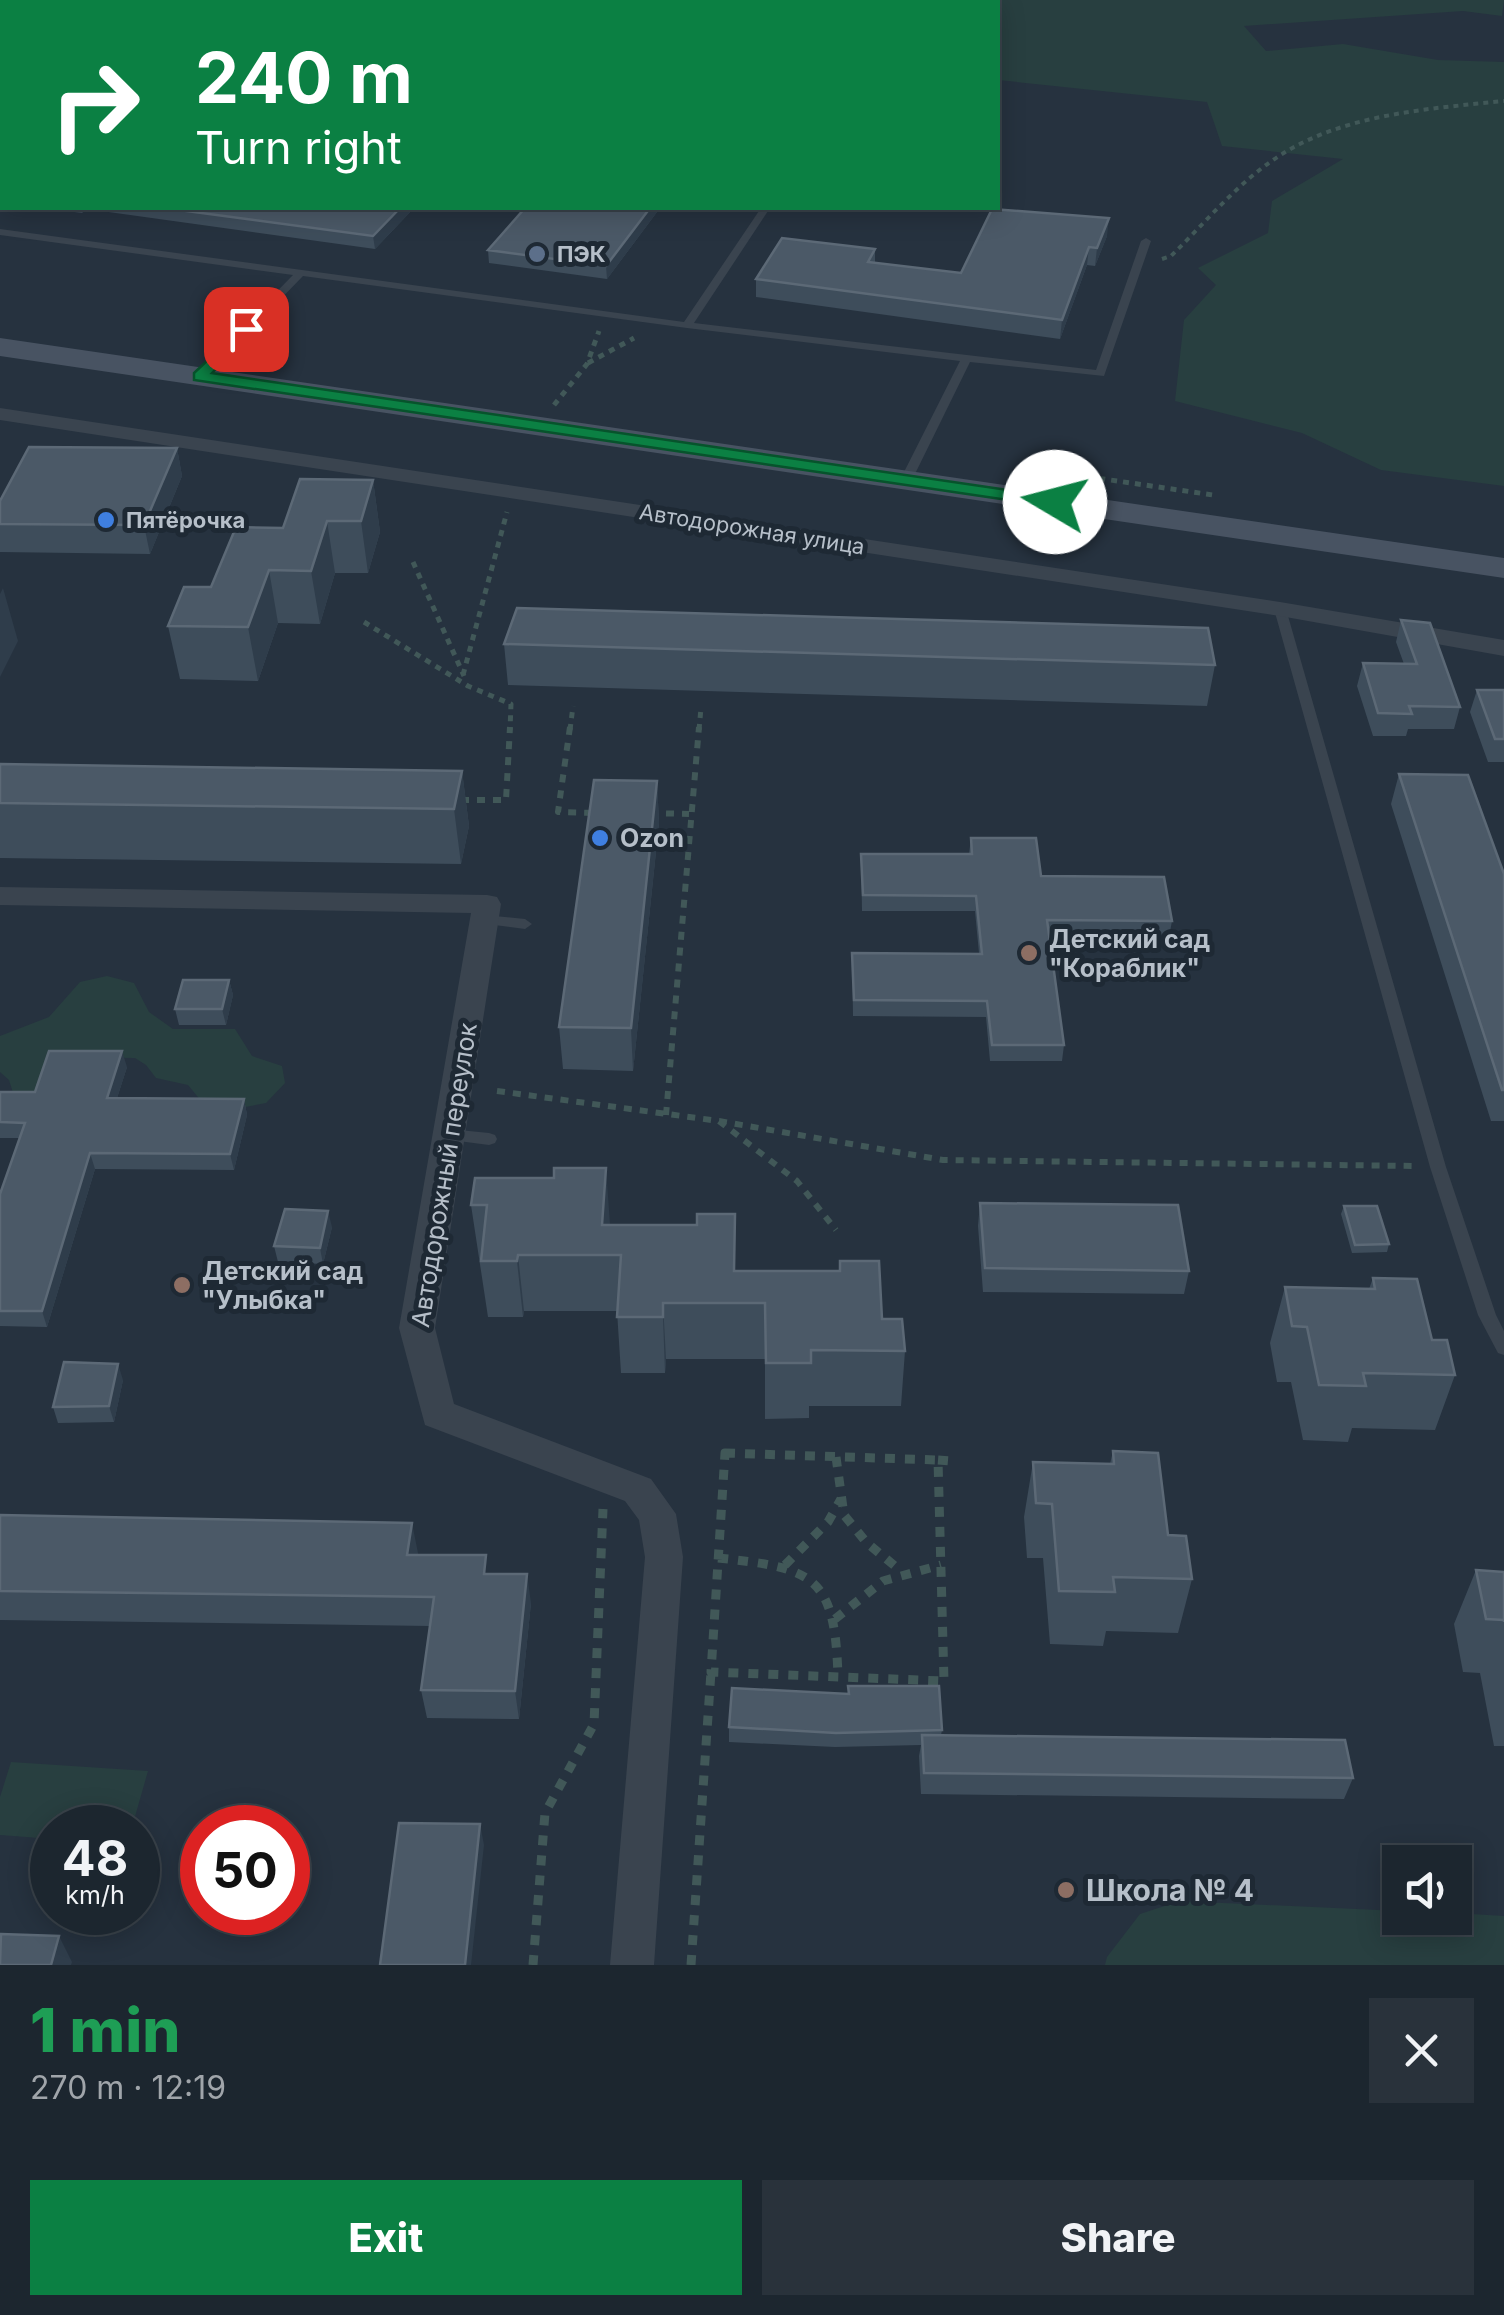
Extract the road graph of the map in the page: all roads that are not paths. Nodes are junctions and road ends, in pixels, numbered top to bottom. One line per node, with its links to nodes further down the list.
1 (764, 210): 5 (lane)
2 (0, 232): 4 (lane)
3 (1146, 241): 7 (lane)
4 (302, 272): 5 (lane); 8 (lane)
5 (687, 324): 7 (lane)
6 (0, 347): 8 (main road)
7 (966, 359): 10 (lane)
8 (200, 376): 10 (main road)
9 (0, 414): 12 (street, Автодорожная улица)
10 (906, 480): 11 (main road)
11 (1504, 568)
12 (1280, 609): 13 (street, Автодорожная улица); 19 (lane)
13 (1504, 648)
14 (0, 896): 15 (street)
15 (484, 920): 16 (lane); 17 (street, Автодорожный переулок)
16 (525, 924)
17 (448, 1135): 18 (lane); 20 (street, Автодорожный переулок)
18 (488, 1139)
19 (1504, 1348)
20 (632, 1965)

